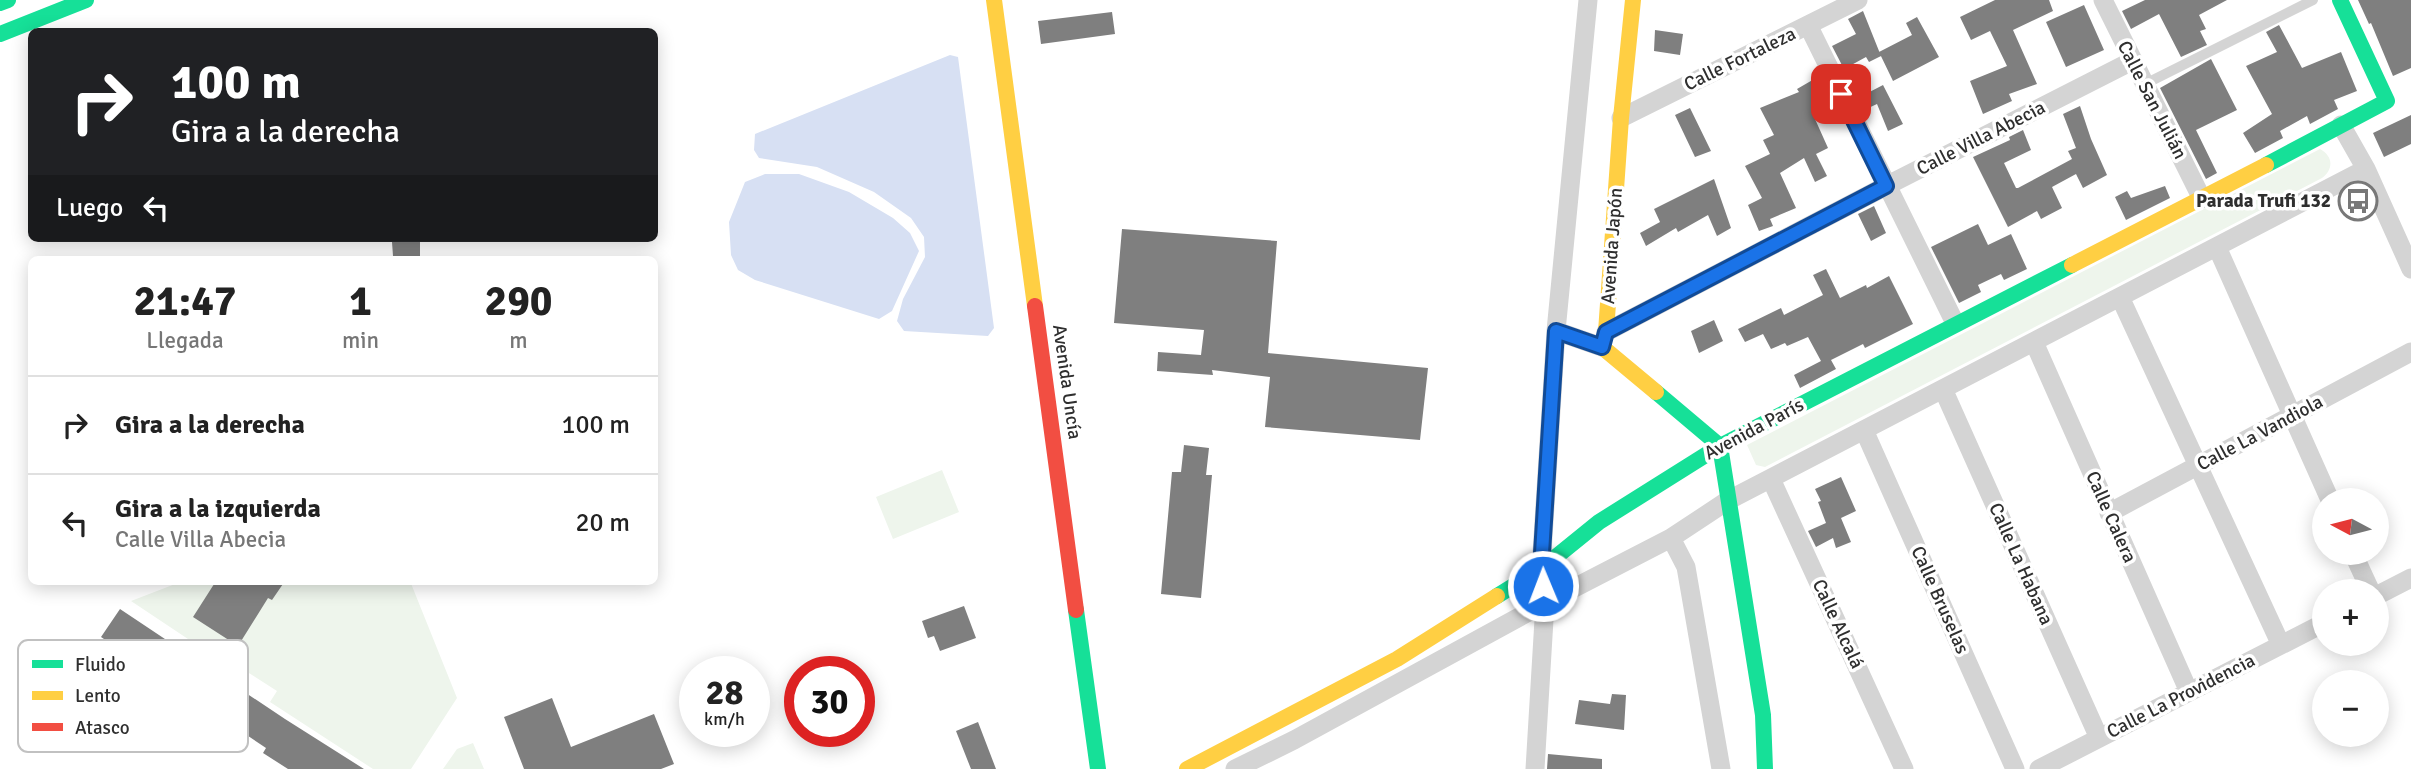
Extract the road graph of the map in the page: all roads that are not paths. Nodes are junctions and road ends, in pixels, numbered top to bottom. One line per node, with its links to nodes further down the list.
1 (8, 0): 10 (street)
2 (86, 0): 12 (street)
3 (994, 0): 46 (street, Avenida Uncía)
4 (1588, 0): 24 (street)
5 (1633, 0): 15 (street, Avenida Japón)
6 (1858, 0): 11 (street, Calle Fortaleza)
7 (2103, 0): 13 (street, Calle San Julián)
8 (2313, 0): 14 (lane)
9 (2340, 0): 16 (street, Avenida París)
10 (0, 3)
11 (1808, 25): 15 (street, Calle Fortaleza); 18 (street)
12 (0, 34)
13 (2132, 61): 14 (street, Calle San Julián); 18 (street, Calle Villa Abecia)
14 (2145, 84): 19 (street, Calle San Julián)
15 (1621, 118): 25 (street, Avenida Japón)
16 (2341, 125): 17 (street); 19 (street, Avenida París)
17 (2366, 169): 20 (street); 21 (street)
18 (1886, 186): 23 (street); 25 (street, Calle Villa Abecia)
19 (2202, 199): 23 (street, Avenida París)
20 (2217, 247): 22 (street); 29 (street)
21 (2411, 269)
22 (2120, 297): 26 (street); 32 (street)
23 (1955, 323): 31 (street, Avenida París)
24 (1556, 331): 25 (street); 38 (street)
25 (1604, 340): 31 (street)
26 (2034, 342): 28 (street); 36 (street, Calle Calera)
27 (2411, 352): 29 (street, Calle La Vandiola)
28 (1943, 389): 30 (street); 45 (street, Calle La Habana)
29 (2292, 416): 32 (street, Calle La Vandiola); 34 (street)
30 (1864, 430): 33 (street); 53 (street, Calle Bruselas)
31 (1720, 446): 35 (street); 38 (street, Avenida París)
32 (2198, 466): 36 (street, Calle La Vandiola); 43 (street)
33 (1771, 479): 35 (street); 52 (street, Calle Alcalá)
34 (2325, 488)
35 (1727, 501): 37 (street); 51 (street)
36 (2109, 513): 44 (street, Calle Calera)
37 (1671, 538): 41 (street); 50 (street)
38 (1541, 569): 41 (street); 47 (street, Avenida París)
39 (2411, 578): 40 (street)
40 (2389, 589)
41 (1545, 603): 48 (street); 49 (street)
42 (2312, 629): 43 (street, Calle La Providencia)
43 (2281, 645): 44 (street, Calle La Providencia)
44 (2189, 692): 45 (street, Calle La Providencia)
45 (2099, 738): 54 (street, Calle La Providencia)
46 (1098, 769)
47 (1187, 769)
48 (1235, 769)
49 (1535, 769)
50 (1721, 769)
51 (1765, 769)
52 (1905, 769)
53 (2015, 769)
54 (2039, 769)

